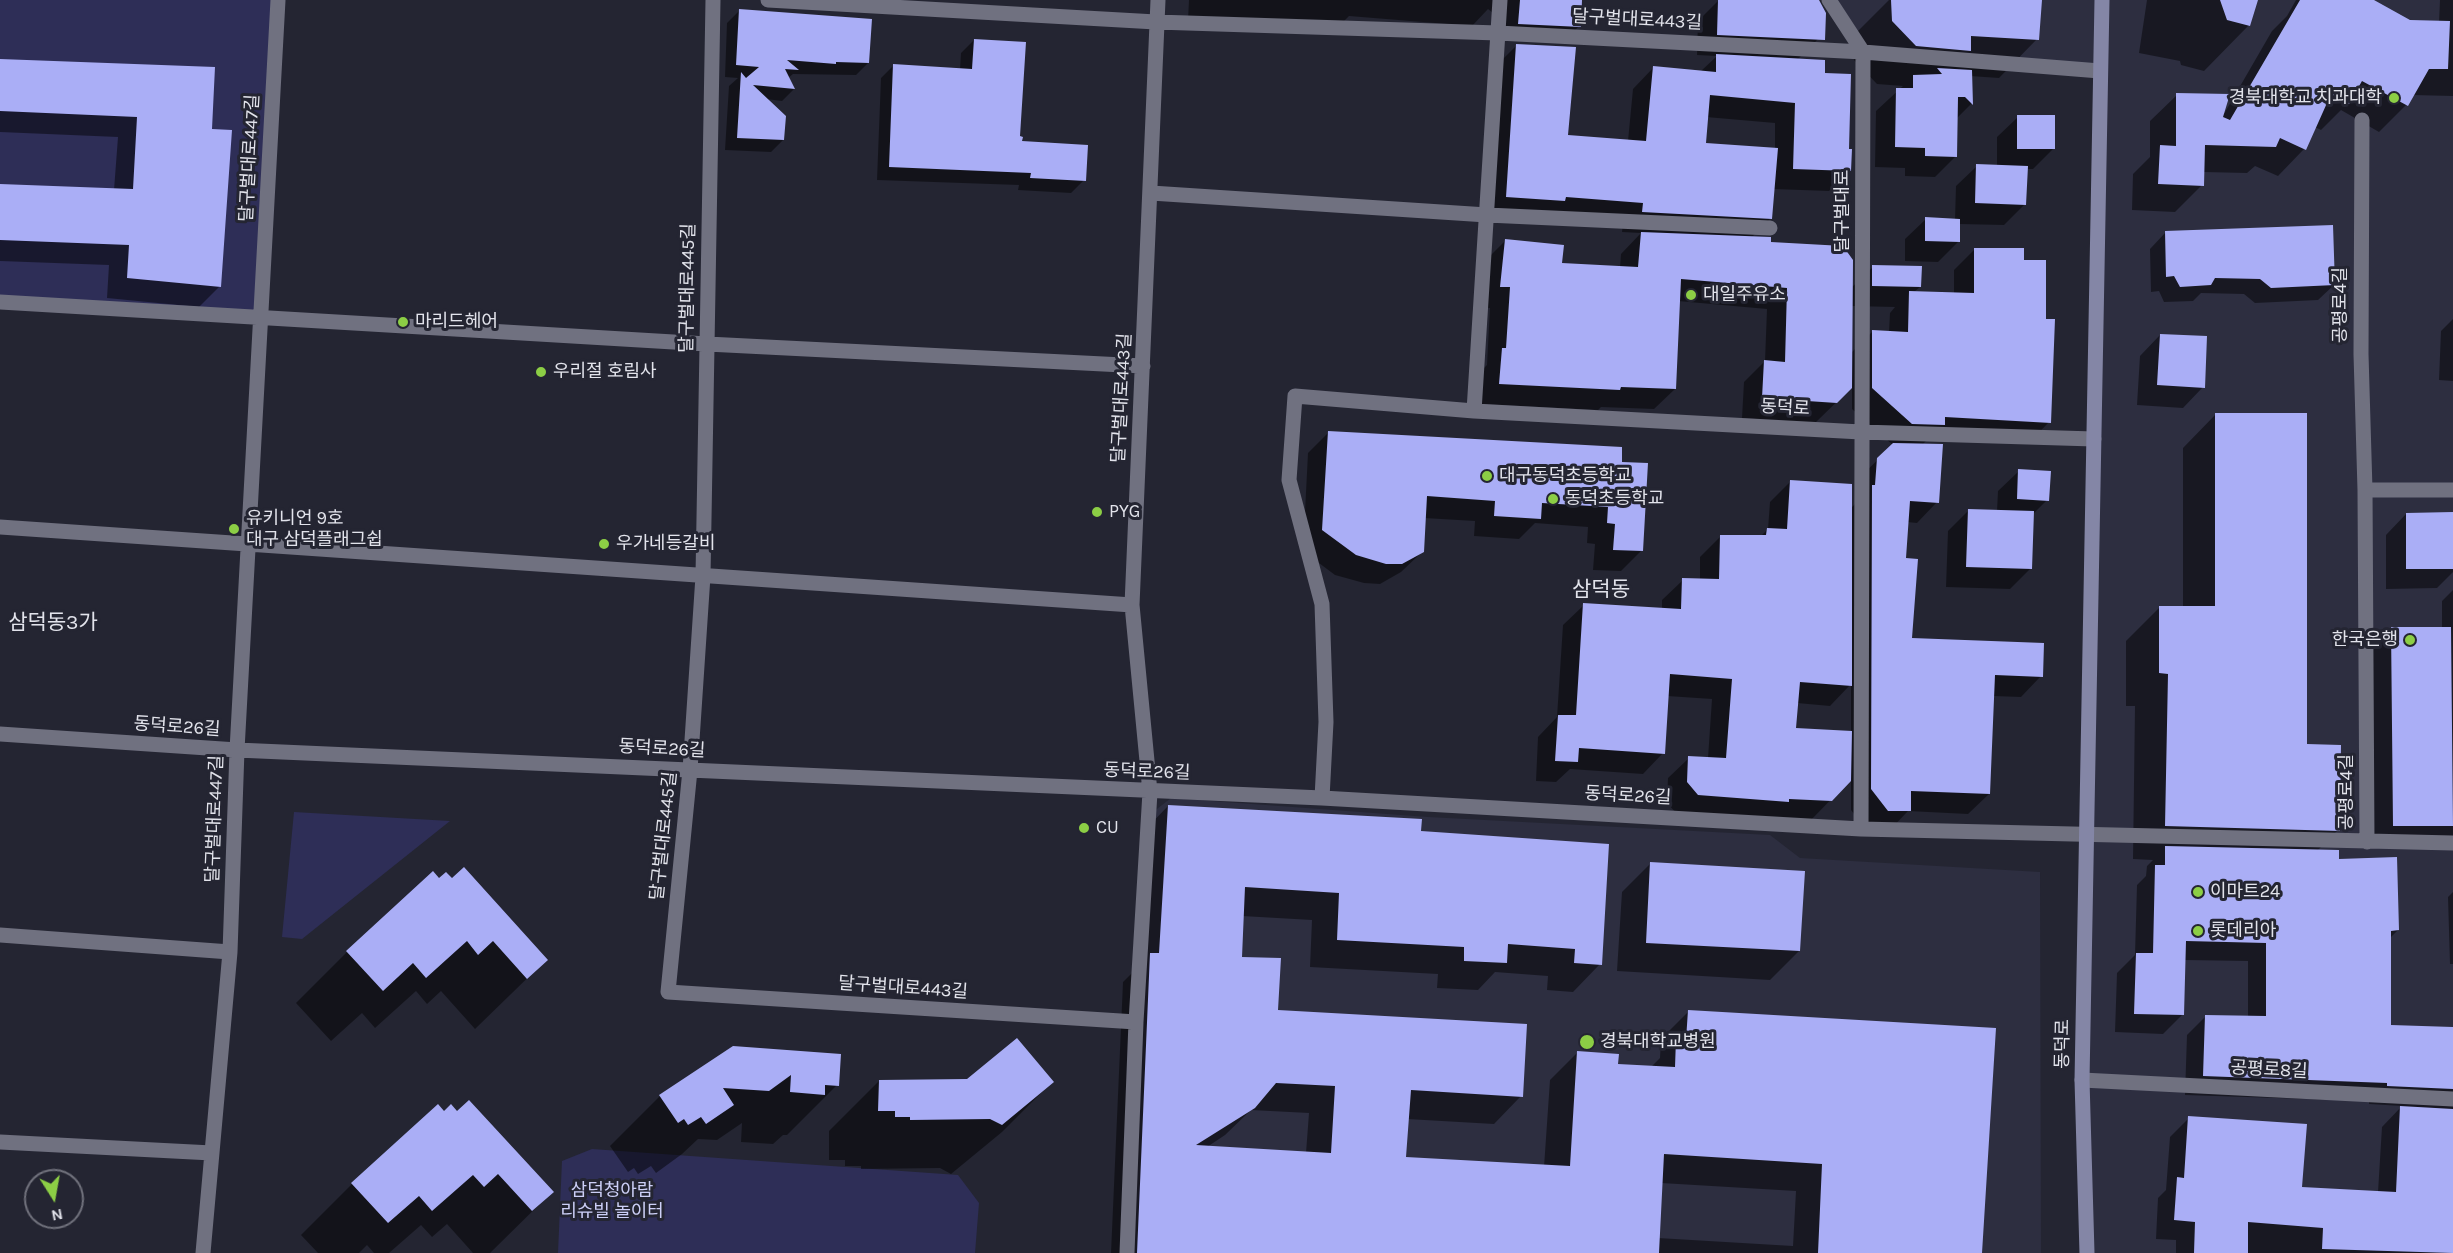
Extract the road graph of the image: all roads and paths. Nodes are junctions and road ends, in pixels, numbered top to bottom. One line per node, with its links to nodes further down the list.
1 (278, 0): 17 (street, 달구벌대로447길)
2 (713, 0): 18 (street, 달구벌대로445길)
3 (768, 0): 8 (street)
4 (1158, 0): 8 (street, 달구벌대로443길)
5 (1500, 0): 9 (street)
6 (1828, 0): 10 (street)
7 (2102, 0): 11 (main road, 동덕로)
8 (1156, 22): 9 (street, 달구벌대로443길); 13 (street, 달구벌대로443길)
9 (1498, 33): 10 (street, 달구벌대로443길); 14 (street)
10 (1863, 52): 11 (street); 21 (street, 달구벌대로)
11 (2100, 72): 22 (main road, 동덕로)
12 (2362, 120): 23 (street, 공평로4길)
13 (1151, 194): 14 (street); 19 (street, 달구벌대로443길)
14 (1486, 214): 15 (street); 20 (street)
15 (1770, 228)
16 (0, 302): 17 (street)
17 (261, 319): 18 (street); 26 (street, 달구벌대로447길)
18 (707, 344): 19 (street); 27 (street, 달구벌대로445길)
19 (1143, 366): 28 (street, 달구벌대로443길)
20 (1474, 411): 21 (street, 동덕로); 33 (street, 동덕로)
21 (1861, 432): 22 (street, 동덕로); 34 (street)
22 (2094, 439): 35 (main road, 동덕로)
23 (2365, 490): 24 (street); 36 (street, 공평로4길)
24 (2453, 490)
25 (0, 527): 26 (street)
26 (249, 545): 27 (street); 30 (street, 달구벌대로447길)
27 (703, 576): 28 (street); 31 (street, 달구벌대로445길)
28 (1132, 605): 32 (street, 달구벌대로443길)
29 (0, 734): 30 (street, 동덕로26길)
30 (237, 750): 31 (street, 동덕로26길); 39 (street, 달구벌대로447길)
31 (690, 770): 32 (street, 동덕로26길); 40 (street, 달구벌대로445길)
32 (1150, 792): 33 (street, 동덕로26길); 41 (street, 달구벌대로443길)
33 (1322, 798): 34 (street, 동덕로26길)
34 (1861, 829): 35 (street, 동덕로26길)
35 (2087, 836): 36 (street); 42 (main road, 동덕로)
36 (2367, 842): 37 (street)
37 (2453, 843)
38 (0, 934): 39 (street)
39 (230, 952): 45 (street, 달구벌대로447길)
40 (668, 992): 41 (street, 달구벌대로443길)
41 (1136, 1022): 47 (street, 달구벌대로443길)
42 (2082, 1080): 43 (street, 공평로8길); 48 (main road, 동덕로)
43 (2453, 1099)
44 (0, 1142): 45 (street)
45 (212, 1153): 46 (street, 달구벌대로447길)
46 (203, 1253)
47 (1127, 1253)
48 (2087, 1253)

